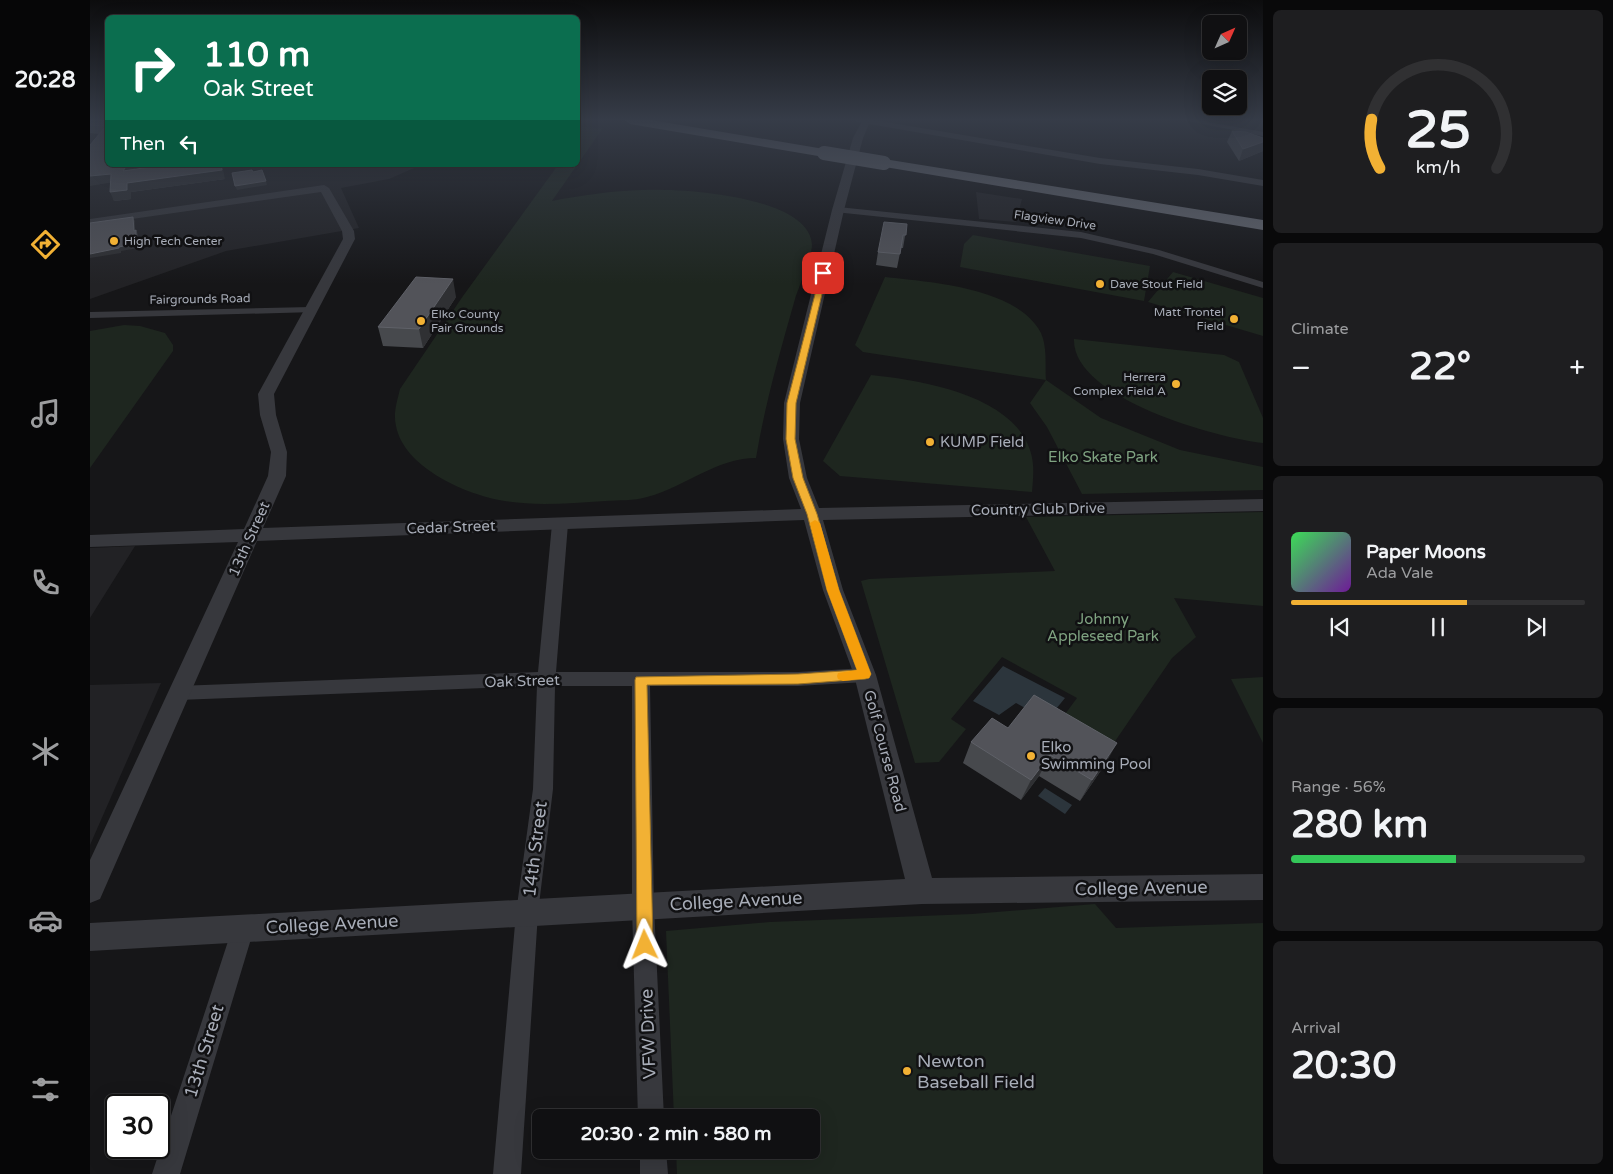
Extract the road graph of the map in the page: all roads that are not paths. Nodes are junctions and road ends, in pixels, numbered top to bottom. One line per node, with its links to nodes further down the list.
1 (848, 175): 6 (street, Golf Course Road)
2 (980, 175): 9 (highway)
3 (1001, 175): 7 (highway)
4 (1214, 175): 5 (street)
5 (1263, 183)
6 (838, 210): 10 (street, Flagview Drive); 14 (street, Golf Course Road)
7 (1263, 213)
8 (90, 222): 11 (street, 13th Street)
9 (1263, 225)
10 (1263, 285)
11 (311, 310): 12 (street, Fairgrounds Road); 16 (street, 13th Street)
12 (90, 315)
13 (1263, 505): 14 (street, Country Club Drive)
14 (812, 514): 15 (street, Cedar Street); 18 (street, Golf Course Road)
15 (560, 524): 16 (street, Cedar Street); 19 (street, 14th Street)
16 (250, 534): 17 (street, Cedar Street); 21 (street, 13th Street)
17 (90, 541)
18 (865, 674): 20 (street, Oak Street); 24 (street, Golf Course Road)
19 (546, 679): 20 (street, Oak Street); 21 (street, Oak Street); 26 (street, 14th Street)
20 (641, 680): 25 (street, VFW Drive)
21 (178, 693): 23 (street, 13th Street)
22 (1263, 886): 24 (street, College Avenue)
23 (90, 890)
24 (922, 891): 25 (street, College Avenue)
25 (643, 906): 26 (street, College Avenue); 29 (street, VFW Drive)
26 (527, 913): 27 (street, College Avenue); 32 (street, 14th Street)
27 (243, 929): 28 (street, College Avenue); 31 (street, 13th Street)
28 (90, 937)
29 (652, 1109)
30 (653, 1159): 33 (street)
31 (166, 1174)
32 (507, 1174)
33 (654, 1174)

